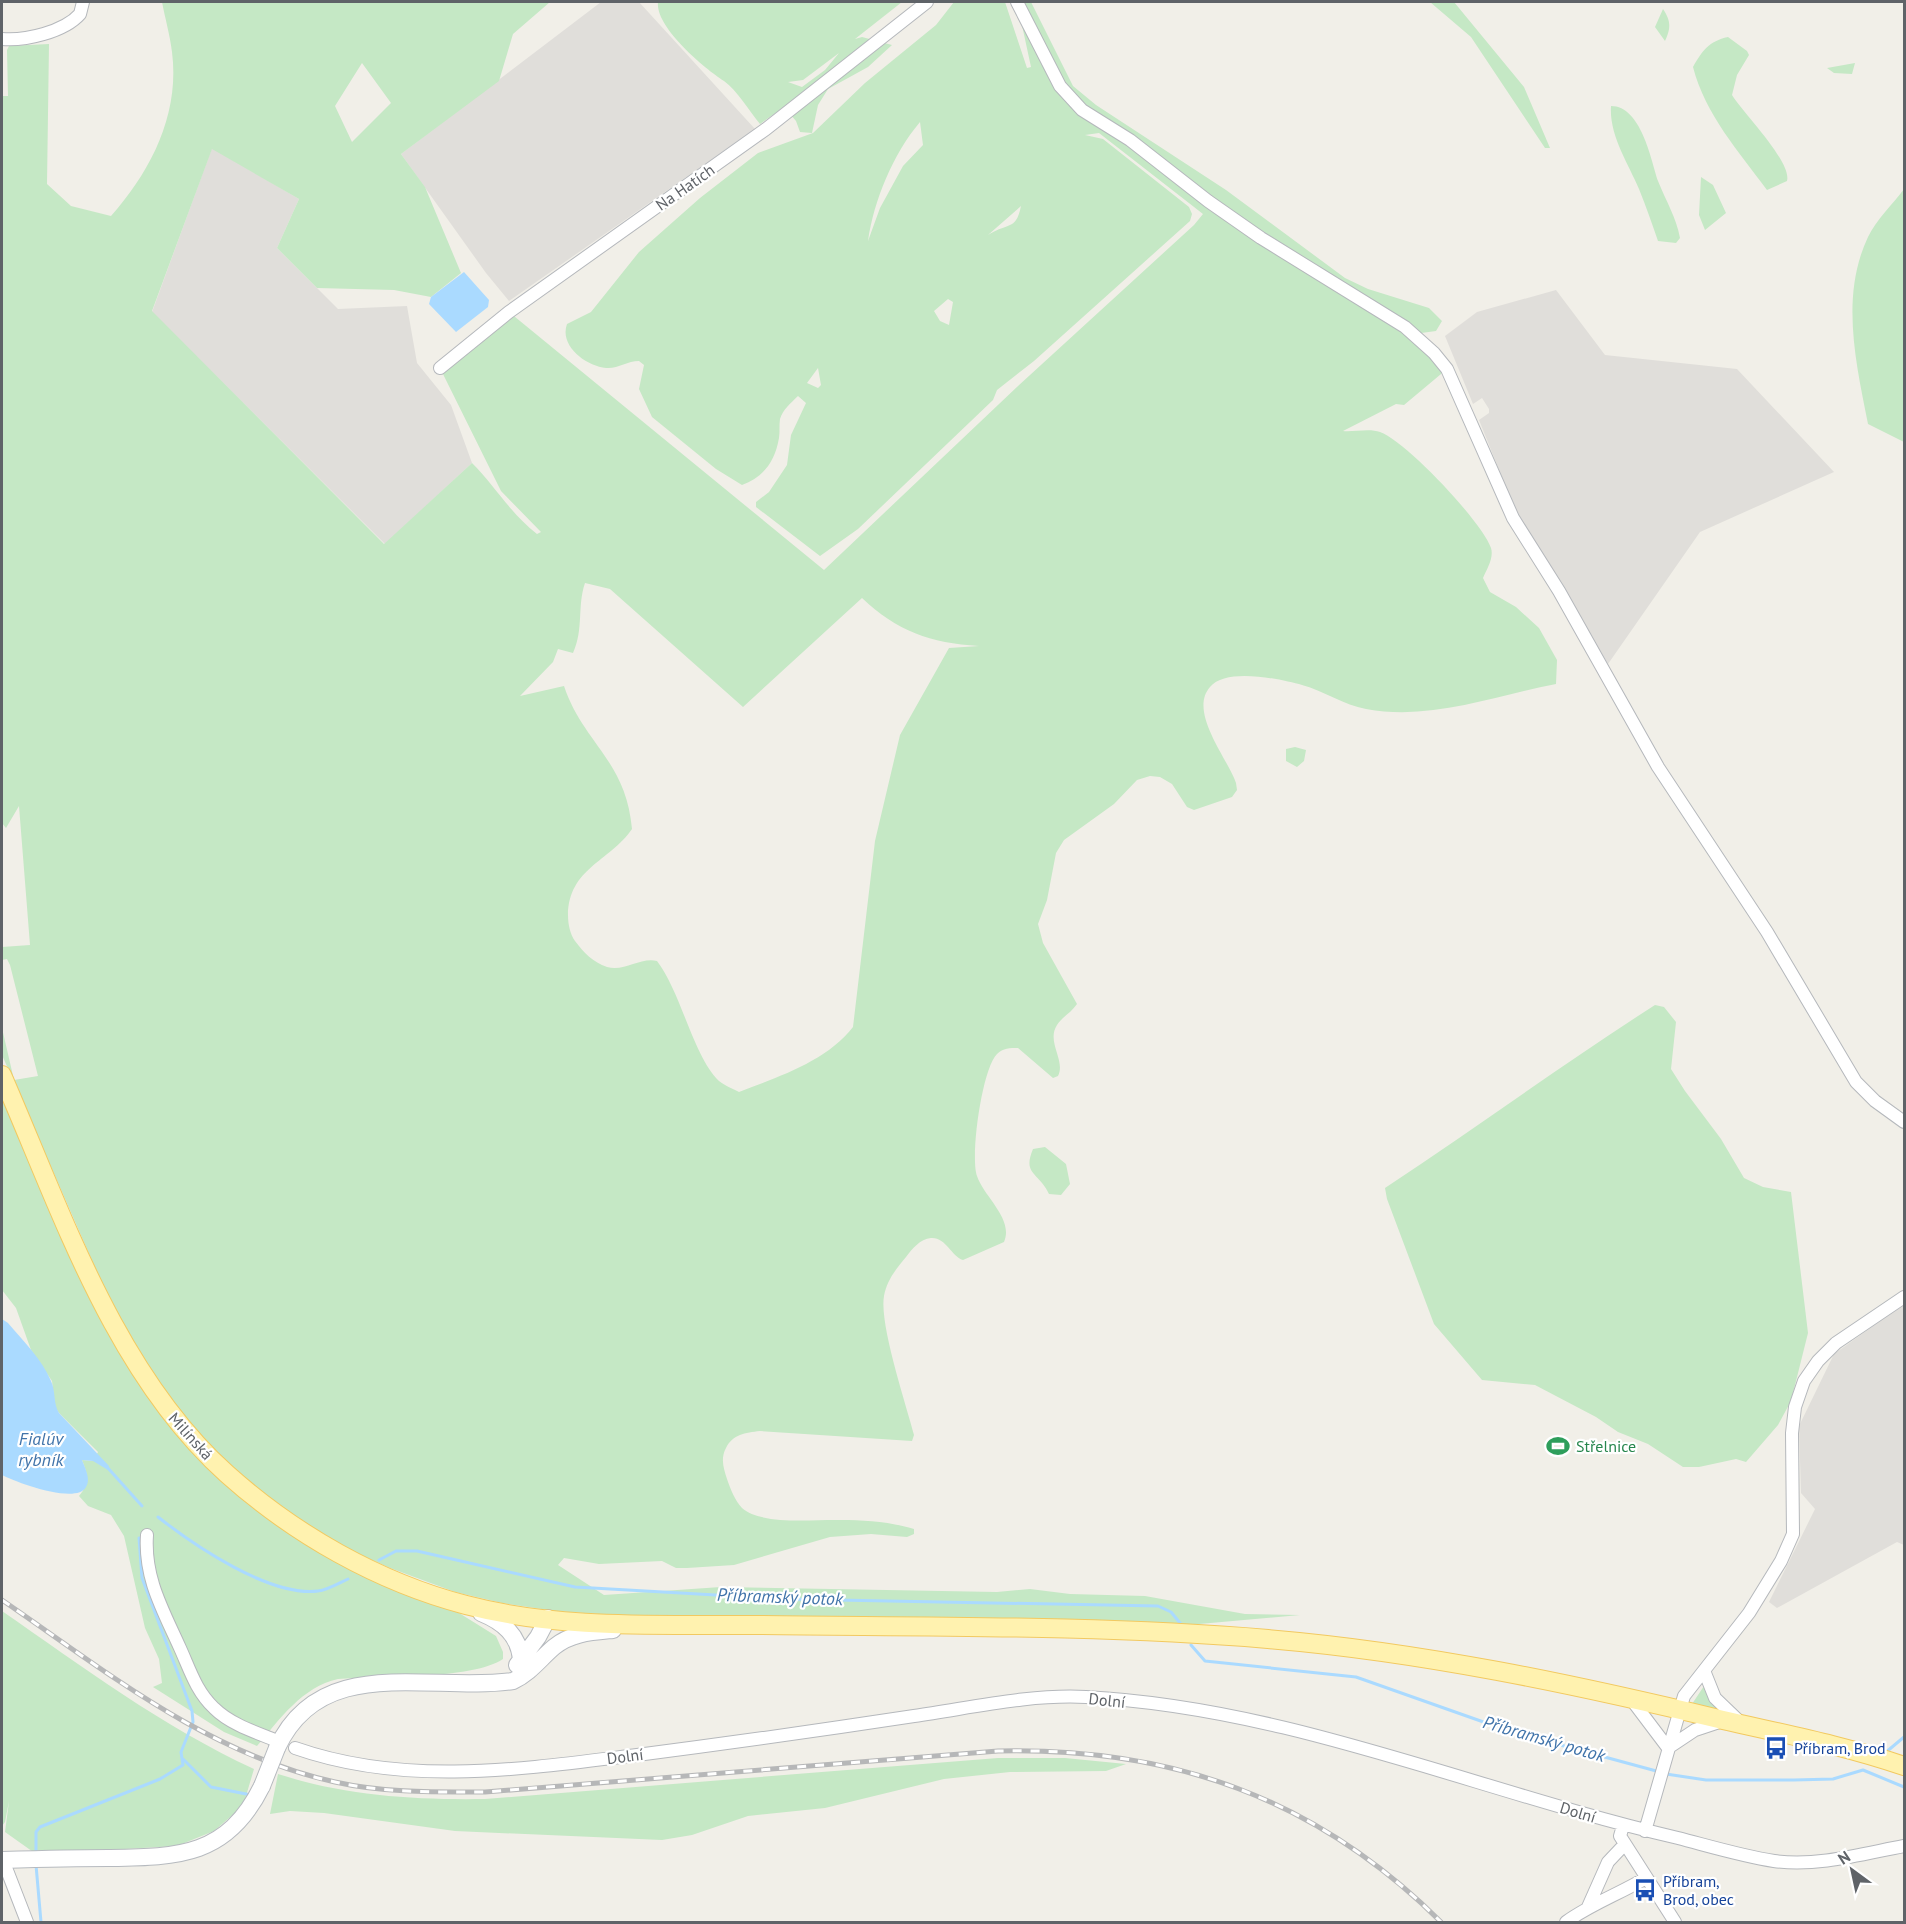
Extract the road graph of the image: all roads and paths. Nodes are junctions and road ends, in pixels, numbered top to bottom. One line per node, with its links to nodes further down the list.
1 (83, 2): 4 (street)
2 (927, 2): 5 (street, Na Hatích)
3 (1017, 2): 7 (street)
4 (2, 39)
5 (440, 368)
6 (2, 1075): 10 (main road, Milínská)
7 (1905, 1122)
8 (1905, 1297): 15 (street)
9 (147, 1534): 20 (street, Dolní)
10 (453, 1601): 11 (main road, Milínská); 13 (street)
11 (548, 1618): 12 (main road, Milínská); 13 (street); 14 (street)
12 (655, 1623): 14 (street); 17 (main road, Milínská)
13 (521, 1660): 16 (street)
14 (541, 1660): 16 (street)
15 (1704, 1673): 18 (street); 19 (street)
16 (483, 1682): 20 (street)
17 (1631, 1699): 18 (main road, Milínská); 21 (street)
18 (1678, 1708): 19 (main road, Milínská); 21 (street)
19 (1734, 1722): 21 (street); 22 (main road, Milínská)
20 (284, 1746): 23 (street, Dolní); 27 (street, bridge)
21 (1668, 1748): 24 (street)
22 (1898, 1764)
23 (1623, 1826): 24 (street, Dolní); 25 (street)
24 (1645, 1830): 26 (street, Dolní)
25 (1625, 1844): 28 (street); 29 (street)
26 (1905, 1846)
27 (2, 1860): 30 (street)
28 (1646, 1878): 29 (street); 32 (street)
29 (1588, 1906): 31 (street)
30 (27, 1923)
31 (1566, 1923)
32 (1675, 1923)

